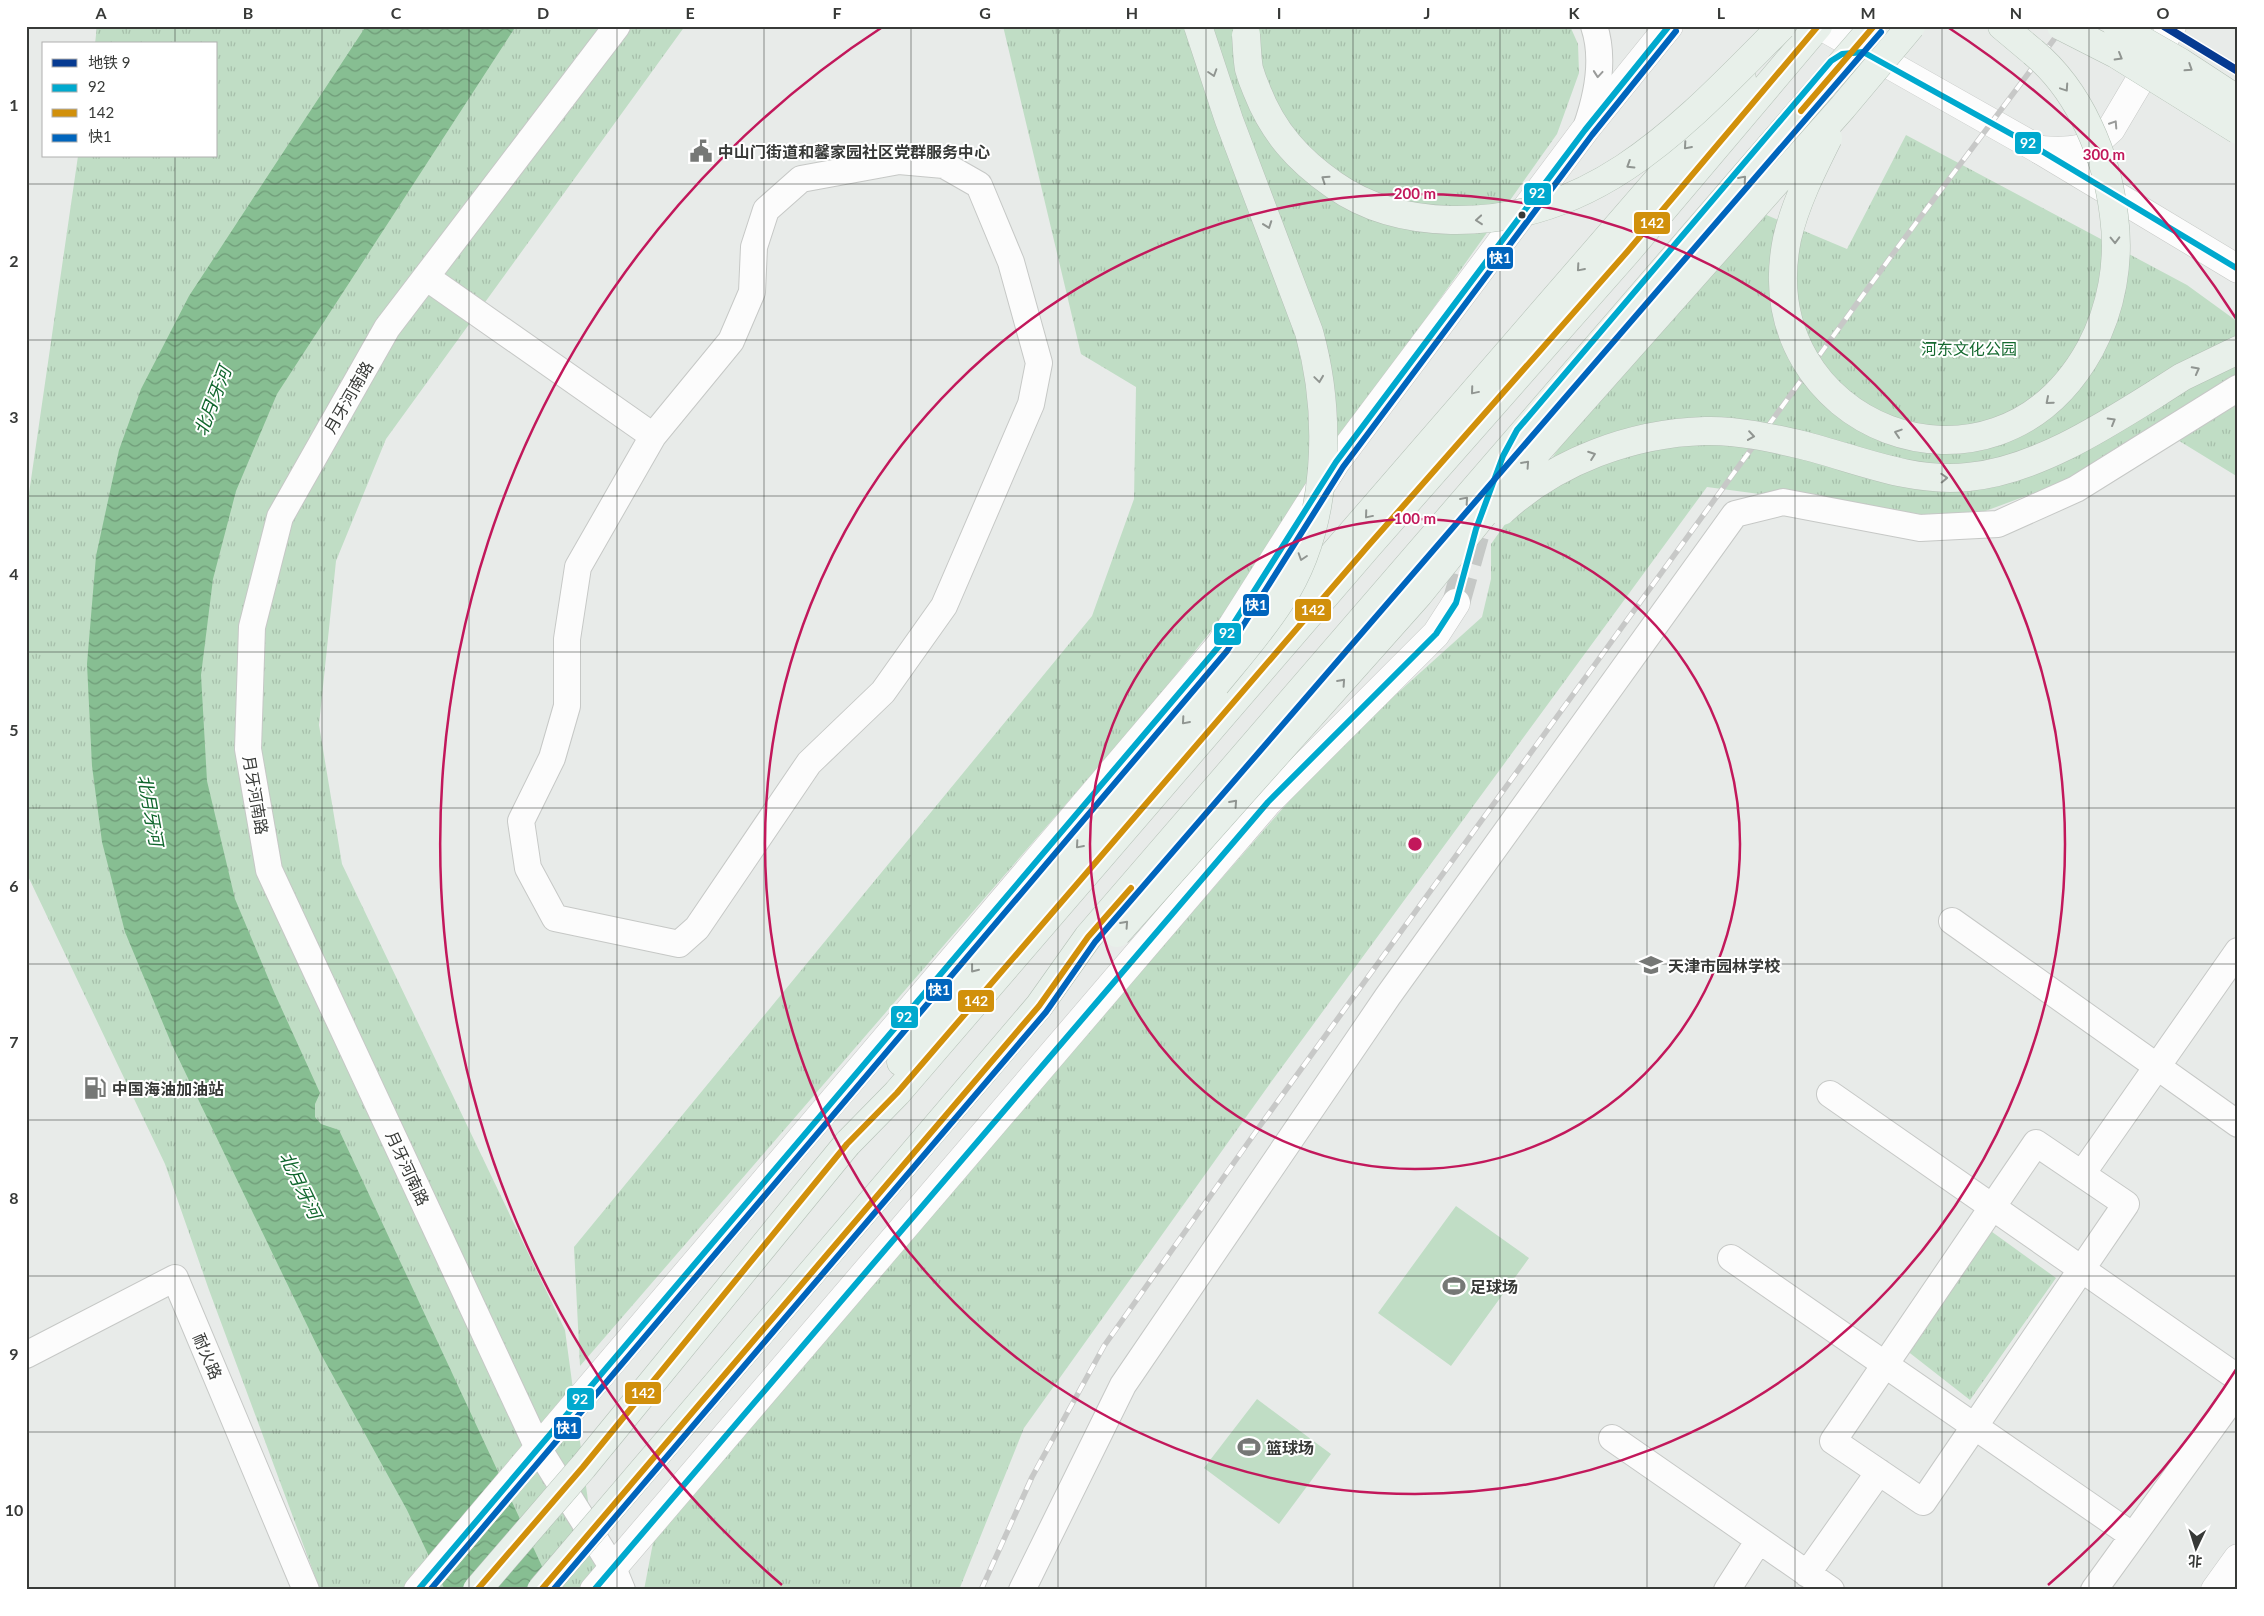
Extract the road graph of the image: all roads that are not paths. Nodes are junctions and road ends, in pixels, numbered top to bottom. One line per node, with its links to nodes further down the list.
1 (617, 26): 20 (street, 月牙河南路)
2 (1198, 26): 26 (highway, one-way to 26, bridge)
3 (1246, 26): 6 (highway, one-way to 3, bridge)
4 (1594, 26): 16 (street, one-way to 16)
5 (1669, 26): 16 (main road)
6 (1783, 26): 26 (highway, one-way to 26, bridge)
7 (1819, 26): 18 (main road); 33 (highway)
8 (1874, 26): 29 (highway, one-way to 8, bridge)
9 (1910, 26): 15 (highway, bridge)
10 (2002, 26): 15 (highway, one-way to 15, bridge)
11 (2061, 26): 17 (highway, one-way to 17, bridge)
12 (2117, 26): 14 (highway, one-way to 14, bridge)
13 (2172, 26): 18 (main road, one-way to 13)
14 (2238, 100)
15 (1843, 107): 24 (highway, one-way to 15, bridge)
16 (1585, 130): 44 (main road)
17 (2238, 130)
18 (2040, 150): 19 (main road)
19 (2238, 269)
20 (426, 277): 23 (street); 44 (street, 月牙河南路)
21 (2238, 350): 24 (highway, one-way to 21, bridge)
22 (2238, 388): 57 (street)
23 (653, 436): 23 (street)
24 (1420, 594): 29 (highway, one-way to 24, bridge)
25 (1456, 603): 50 (main road)
26 (1216, 684): 33 (highway, one-way to 33)
27 (1952, 922): 30 (street)
28 (2238, 951): 30 (street)
29 (1039, 1006): 55 (highway, bridge)
30 (2156, 1066): 32 (street); 34 (street)
31 (1830, 1094): 35 (street)
32 (2238, 1124)
33 (847, 1144): 54 (highway, bridge)
34 (2082, 1174): 35 (street); 37 (street)
35 (1992, 1207): 37 (street); 39 (street)
36 (1730, 1258): 39 (street)
37 (2082, 1270): 40 (street); 42 (street)
38 (26, 1355): 53 (street, 耐火路)
39 (1885, 1365): 42 (street); 45 (street)
40 (2238, 1378)
41 (2238, 1391): 46 (street)
42 (1975, 1427): 45 (street); 46 (street)
43 (1612, 1438): 47 (street)
44 (538, 1448): 50 (street, 月牙河南路); 51 (main road)
45 (1879, 1472): 49 (street)
46 (2133, 1536): 60 (street)
47 (1759, 1540): 49 (street); 58 (street)
48 (2238, 1558): 61 (main road)
49 (1807, 1574): 59 (street)
50 (617, 1579): 56 (main road)
51 (423, 1584)
52 (2238, 1586): 62 (main road)
53 (306, 1590)
54 (477, 1590)
55 (541, 1590)
56 (594, 1590)
57 (1022, 1590)
58 (1727, 1590)
59 (1831, 1590)
60 (2094, 1590)
61 (2215, 1590)
62 (2235, 1590)

